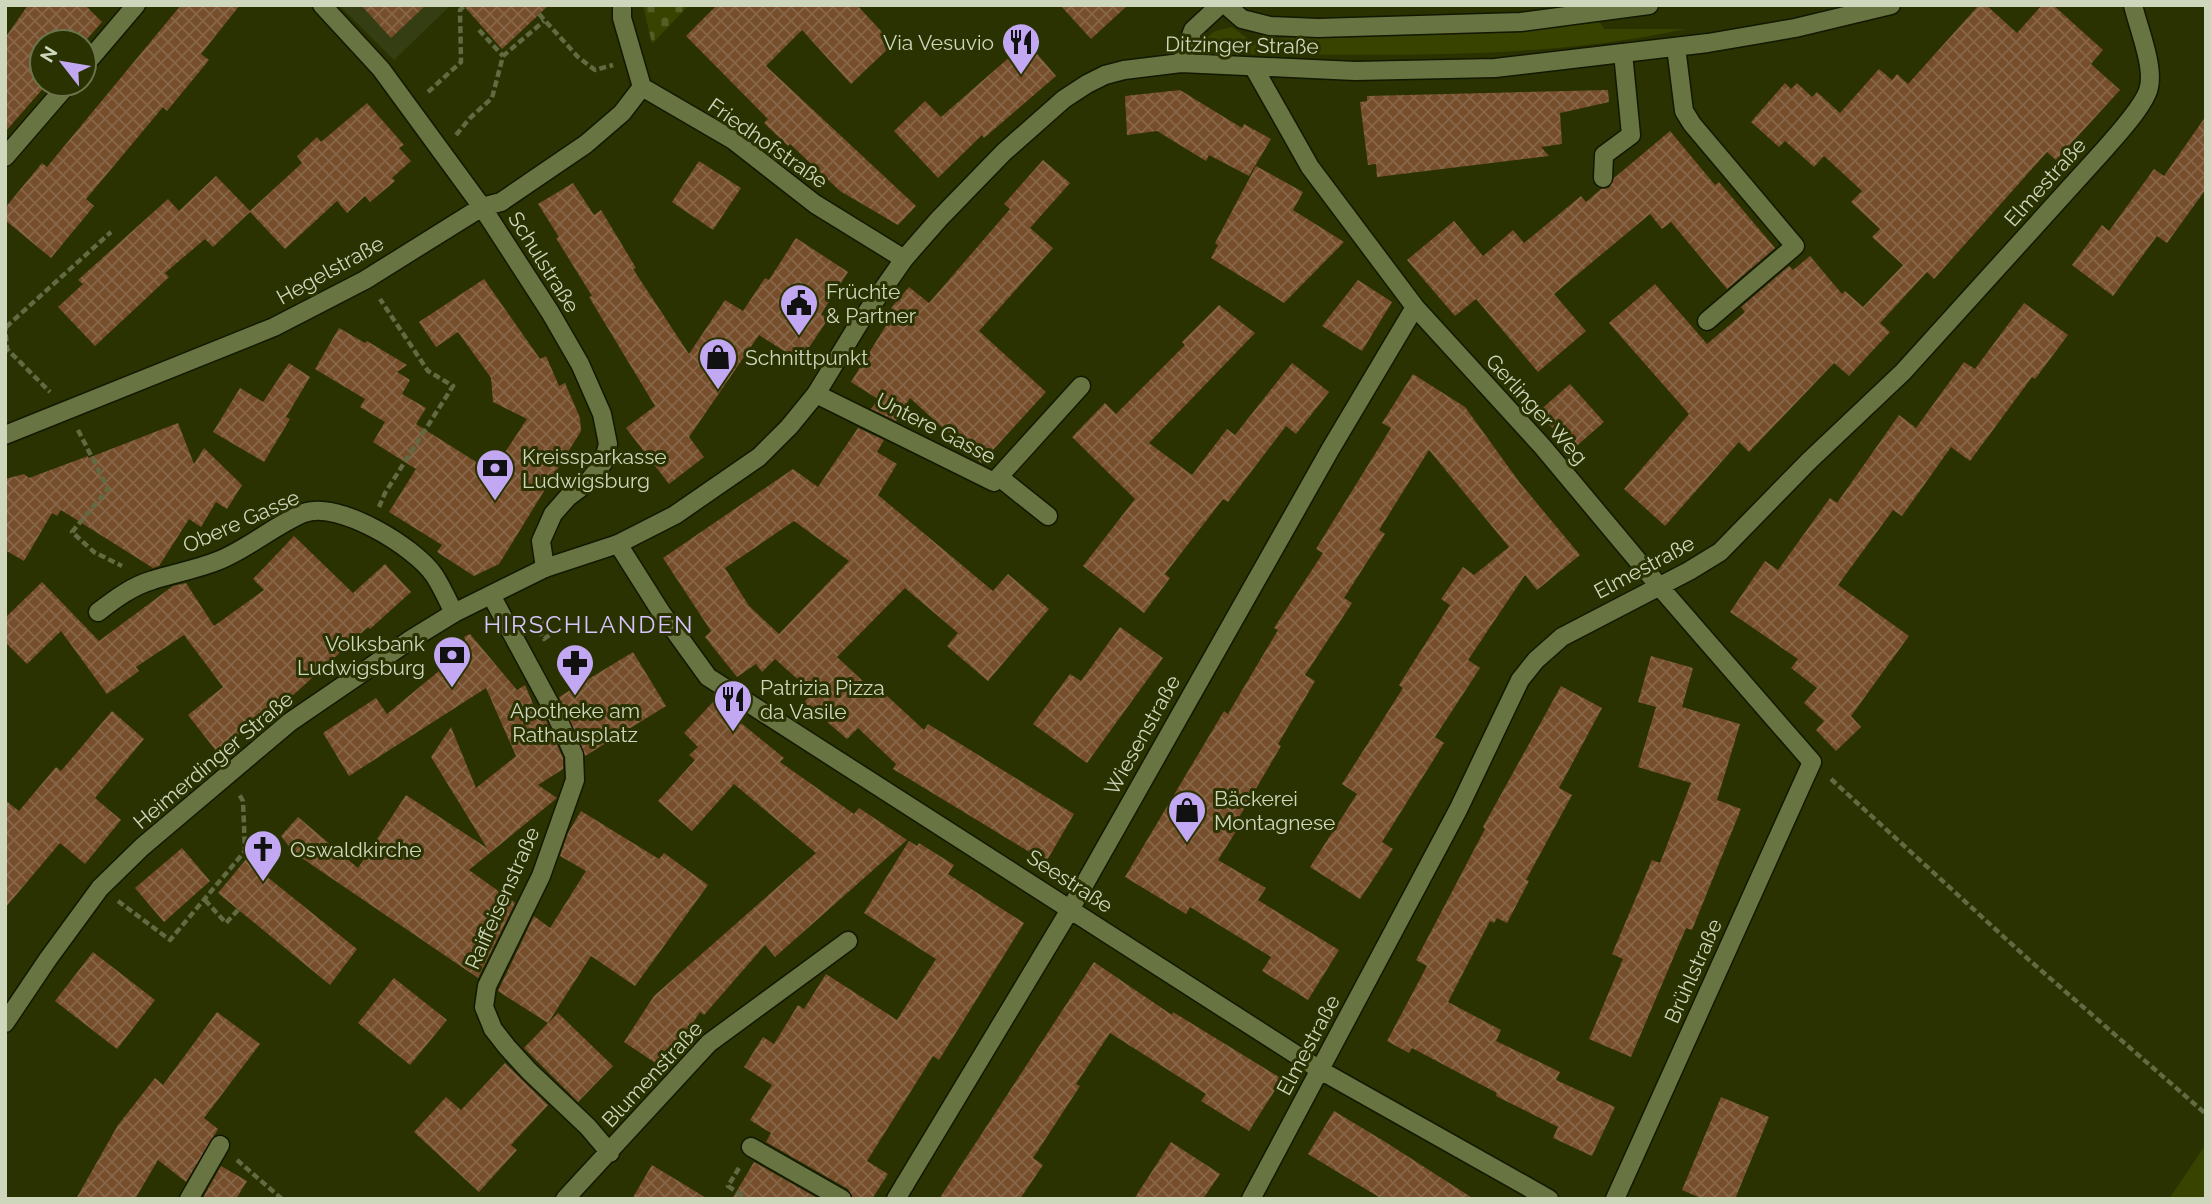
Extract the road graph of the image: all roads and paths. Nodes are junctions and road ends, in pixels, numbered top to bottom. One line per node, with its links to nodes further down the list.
1 (136, 5): 14 (street)
2 (321, 5): 22 (street, Schulstraße)
3 (465, 5): 22 (path)
4 (622, 5): 17 (street)
5 (1220, 5): 18 (street)
6 (1226, 5): 7 (street)
7 (1649, 5)
8 (1891, 5): 13 (street, Ditzinger Straße)
9 (2133, 5): 43 (street, Elmestraße)
10 (540, 14): 11 (path)
11 (544, 21): 16 (path); 17 (path)
12 (479, 30): 16 (path)
13 (1676, 47): 15 (street, Ditzinger Straße); 31 (street)
14 (98, 50)
15 (1623, 53): 19 (street, Ditzinger Straße); 25 (street)
16 (503, 56): 23 (path)
17 (634, 60): 20 (street)
18 (1181, 63): 19 (street, Ditzinger Straße); 28 (street, Ditzinger Straße)
19 (1254, 68): 30 (street, Gerlinger Weg)
20 (642, 87): 26 (street, Hegelstraße); 28 (street, Friedhofstraße)
21 (56, 98): 24 (street)
22 (409, 108): 23 (street, Schulstraße)
23 (439, 149): 26 (street, Schulstraße)
24 (5, 157)
25 (1603, 178)
26 (482, 207): 29 (street, Hegelstraße); 42 (street, Schulstraße)
27 (111, 232): 32 (path)
28 (904, 259): 34 (street, Ditzinger Straße)
29 (365, 280): 35 (street, Hegelstraße); 39 (path)
30 (1415, 307): 43 (street, Gerlinger Weg); 51 (street, Wiesenstraße)
31 (1707, 321)
32 (6, 325): 35 (path)
33 (1081, 386): 37 (street, Untere Gasse)
34 (816, 394): 37 (street, Untere Gasse); 40 (street, Ditzinger Straße)
35 (66, 409): 36 (street, Hegelstraße); 41 (path)
36 (5, 435)
37 (999, 477): 38 (street)
38 (1048, 516)
39 (370, 526): 45 (street, Obere Gasse); 46 (street, Obere Gasse)
40 (618, 544): 42 (street, Heimerdinger Straße); 51 (street, Seestraße)
41 (125, 567)
42 (545, 568): 44 (street, Heimerdinger Straße)
43 (1659, 586): 47 (street, Gerlinger Weg); 55 (street, Elmestraße)
44 (491, 595): 46 (street, Heimerdinger Straße); 59 (street, Raiffeisenstraße)
45 (98, 612)
46 (454, 613): 49 (street, Heimerdinger Straße)
47 (1812, 762): 56 (path); 68 (street, Brühlstraße)
48 (243, 801): 50 (path)
49 (100, 888): 50 (path); 54 (street, Heimerdinger Straße)
50 (205, 900): 52 (path)
51 (1071, 908): 55 (street, Seestraße); 60 (street, Wiesenstraße)
52 (239, 911)
53 (848, 941): 59 (street, Blumenstraße)
54 (5, 1023)
55 (1320, 1070): 66 (street, Elmestraße); 67 (street, Seestraße)
56 (2206, 1114)
57 (220, 1146): 61 (street); 62 (path)
58 (751, 1147): 64 (path); 65 (street)
59 (610, 1153): 63 (street, Blumenstraße)
60 (900, 1191)
61 (189, 1199)
62 (282, 1199)
63 (565, 1199)
64 (747, 1199)
65 (842, 1199)
66 (1251, 1199)
67 (1549, 1199)
68 (1615, 1199)

